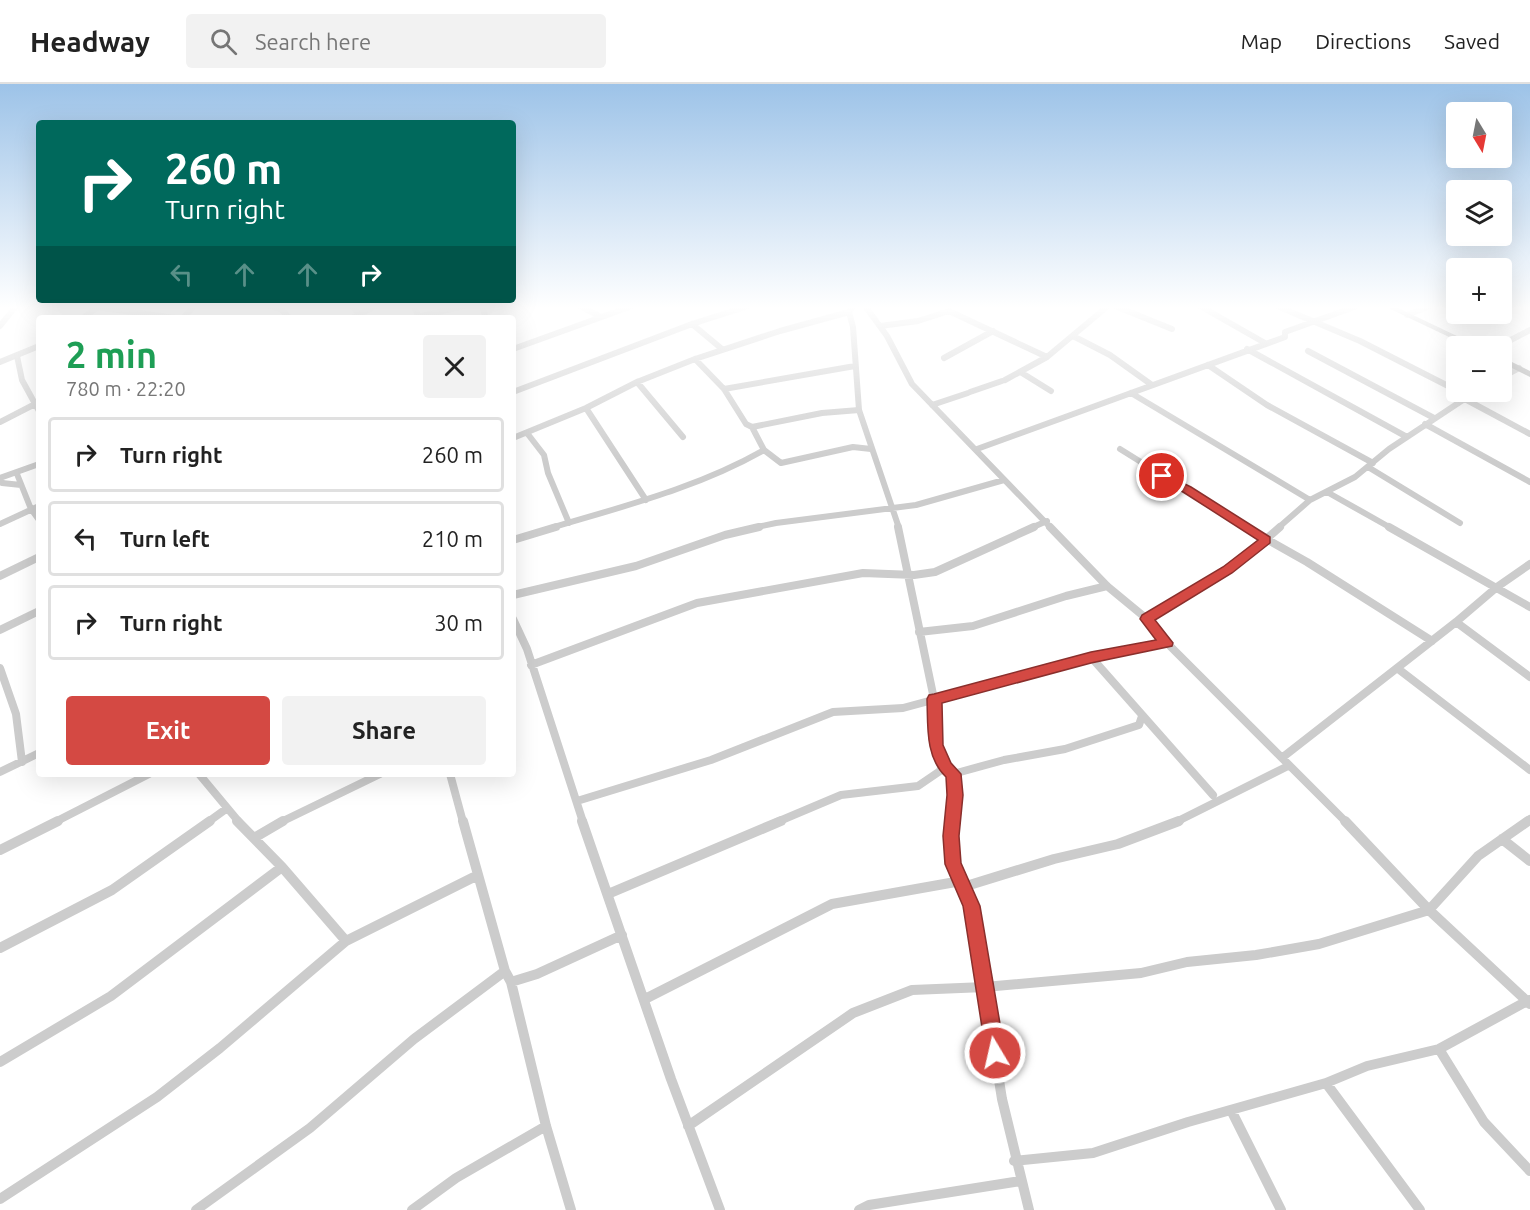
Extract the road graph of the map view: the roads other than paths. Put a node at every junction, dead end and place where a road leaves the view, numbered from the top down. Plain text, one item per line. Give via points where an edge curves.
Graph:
1 (18, 359) edge
2 (601, 359) edge
3 (695, 359) joint
4 (855, 359) edge
5 (898, 359) edge
6 (1045, 359) edge
7 (1115, 359) edge
8 (1224, 359) edge
9 (1264, 359) edge
10 (1322, 359) edge
11 (1393, 359) edge
12 (1208, 365) junction
13 (1512, 365) edge
14 (855, 366) junction
15 (1519, 368) junction
16 (1512, 372) edge
17 (1022, 373) junction
18 (1530, 374) edge
19 (637, 382) junction
20 (1152, 385) junction
21 (1446, 386) edge
22 (724, 389) junction
23 (516, 391) edge
24 (1051, 391) dead end
25 (1131, 393) junction
26 (36, 401) edge
27 (1452, 402) edge
28 (1475, 402) edge
29 (36, 404) edge
30 (932, 405) junction
31 (586, 408) junction
32 (859, 410) junction
33 (1434, 418) junction
34 (0, 422) edge
35 (1425, 424) junction
36 (752, 427) junction
37 (527, 433) junction
38 (1530, 434) edge
39 (683, 436) dead end
40 (516, 437) edge
41 (1407, 437) junction
42 (871, 449) junction
43 (977, 449) junction
44 (1120, 449) dead end
45 (764, 450) junction
46 (36, 465) edge
47 (1370, 465) junction
48 (16, 474) junction
49 (0, 478) edge
50 (1004, 480) junction
51 (1530, 483) edge
52 (21, 485) junction
53 (1327, 492) junction
54 (646, 500) junction
55 (1310, 500) junction
56 (36, 507) edge
57 (31, 509) junction
58 (893, 509) junction
59 (36, 516) edge
60 (1047, 521) junction
61 (569, 523) junction
62 (1460, 523) dead end
63 (0, 524) edge
64 (516, 539) edge
65 (1266, 540) junction
66 (36, 558) edge
67 (1530, 564) edge
68 (908, 574) junction
69 (0, 576) edge
70 (1107, 586) junction
71 (1497, 587) junction
72 (516, 594) edge
73 (1530, 607) edge
74 (36, 612) edge
75 (1147, 619) junction
76 (1456, 622) junction
77 (516, 625) edge
78 (0, 630) edge
79 (919, 632) junction
80 (1432, 641) junction
81 (1167, 643) junction
82 (1091, 657) junction
83 (531, 665) junction
84 (0, 668) edge
85 (1397, 668) junction
86 (1530, 677) edge
87 (934, 699) junction
88 (1142, 716) junction
89 (36, 755) edge
90 (1283, 757) junction
91 (22, 762) junction
92 (1288, 766) junction
93 (946, 767) junction
94 (1530, 770) edge
95 (0, 772) edge
96 (953, 774) junction
97 (143, 777) edge
98 (202, 777) edge
99 (374, 777) edge
100 (451, 777) edge
101 (1213, 795) dead end
102 (577, 801) junction
103 (226, 809) junction
104 (1530, 819) edge
105 (254, 838) junction
106 (1502, 839) junction
107 (0, 850) edge
108 (1530, 861) edge
109 (282, 867) junction
110 (478, 875) junction
111 (962, 884) junction
112 (608, 894) junction
113 (1429, 910) junction
114 (622, 935) junction
115 (346, 941) junction
116 (0, 948) edge
117 (505, 971) junction
118 (511, 982) junction
119 (985, 987) junction
120 (645, 999) junction
121 (1529, 1002) edge
122 (1439, 1049) junction
123 (0, 1062) edge
124 (1326, 1083) junction
125 (1231, 1110) junction
126 (546, 1126) junction
127 (688, 1126) junction
128 (1014, 1161) junction
129 (1530, 1171) edge
130 (1020, 1181) junction
131 (0, 1199) edge
132 (196, 1210) edge
133 (412, 1210) edge
134 (571, 1210) edge
135 (720, 1210) edge
136 (859, 1210) edge
137 (1029, 1210) edge
138 (1281, 1210) edge
139 (1420, 1210) edge

1 - 26 street via 22,380
2 - 23 street
3 - 19 street
3 - 22 street
4 - 14 street
5 - 30 street via 912,384
6 - 17 street
7 - 20 street
8 - 12 street
9 - 41 street
10 - 33 street
11 - 21 street
12 - 20 street
12 - 47 street via 1267,405
13 - 15 main road
14 - 22 street
14 - 32 street
15 - 16 street
15 - 18 main road
17 - 24 street
17 - 30 street
19 - 31 street
19 - 39 street
20 - 25 street
22 - 36 street via 746,424
25 - 43 street
25 - 55 street
27 - 33 street
28 - 38 street
29 - 34 street
30 - 43 street
31 - 37 street
31 - 54 street
32 - 36 street
32 - 42 street
33 - 35 street
35 - 41 street
35 - 51 street
36 - 45 street
37 - 40 street
37 - 61 street via 544,455
41 - 47 street
42 - 45 street via 853,447 781,463
42 - 58 street
43 - 50 street
44 - 65 street
45 - 54 street via 734,467
46 - 48 street
47 - 53 street
47 - 62 street
48 - 49 street
48 - 52 street
49 - 52 street via 2,483
50 - 58 street
50 - 60 street
52 - 57 street
53 - 55 street
53 - 71 street
54 - 61 street
55 - 65 street
56 - 57 street
57 - 59 street
57 - 63 street
58 - 68 street
58 - 72 street via 776,523 725,535 636,566
60 - 68 street via 935,572
60 - 70 street
61 - 64 street
65 - 75 street via 1227,570
65 - 80 street
66 - 69 street
67 - 71 street
68 - 79 street
68 - 83 street via 833,577 698,603
70 - 75 street
70 - 79 street via 973,626
71 - 73 street
71 - 76 street
74 - 78 street
75 - 81 street
76 - 80 street
76 - 86 street
77 - 83 street
79 - 87 street
80 - 85 street
81 - 82 street
81 - 90 street
82 - 87 street
82 - 88 street
83 - 102 street
84 - 91 street via 15,701
85 - 90 street
85 - 94 street
87 - 93 street via 936,745
87 - 102 street via 903,708 833,712 711,760
88 - 96 street via 1139,725 1065,749
88 - 101 street
89 - 91 street
90 - 92 street
91 - 95 street
92 - 111 street via 1176,822 1128,840
92 - 113 street
93 - 96 street
93 - 112 street via 942,765 940,771 918,786 841,795
96 - 111 street via 953,864
97 - 107 street
98 - 103 street
99 - 105 street via 294,814
100 - 110 street
102 - 112 street
103 - 105 street
103 - 116 street via 112,890
104 - 106 street
105 - 109 street
106 - 108 street
106 - 113 street via 1478,856
109 - 115 street
109 - 123 street via 111,996
110 - 115 street
110 - 117 street
111 - 119 street via 972,906
111 - 120 street via 832,904
112 - 114 street
113 - 119 street via 1319,944 1256,955 1187,962 1141,973
113 - 121 street
114 - 118 street
114 - 120 street
115 - 131 street via 157,1097
117 - 118 street
117 - 132 street via 414,1040 310,1128
118 - 126 street
119 - 127 street via 912,990 879,1000 853,1013
119 - 128 street
120 - 127 street
121 - 122 street
122 - 124 street via 1367,1066
122 - 129 street via 1484,1122
124 - 125 street
124 - 139 street
125 - 128 street via 1093,1153
125 - 138 street
126 - 133 street via 456,1178
126 - 134 street
127 - 135 street
128 - 130 street
130 - 136 street via 869,1205
130 - 137 street

